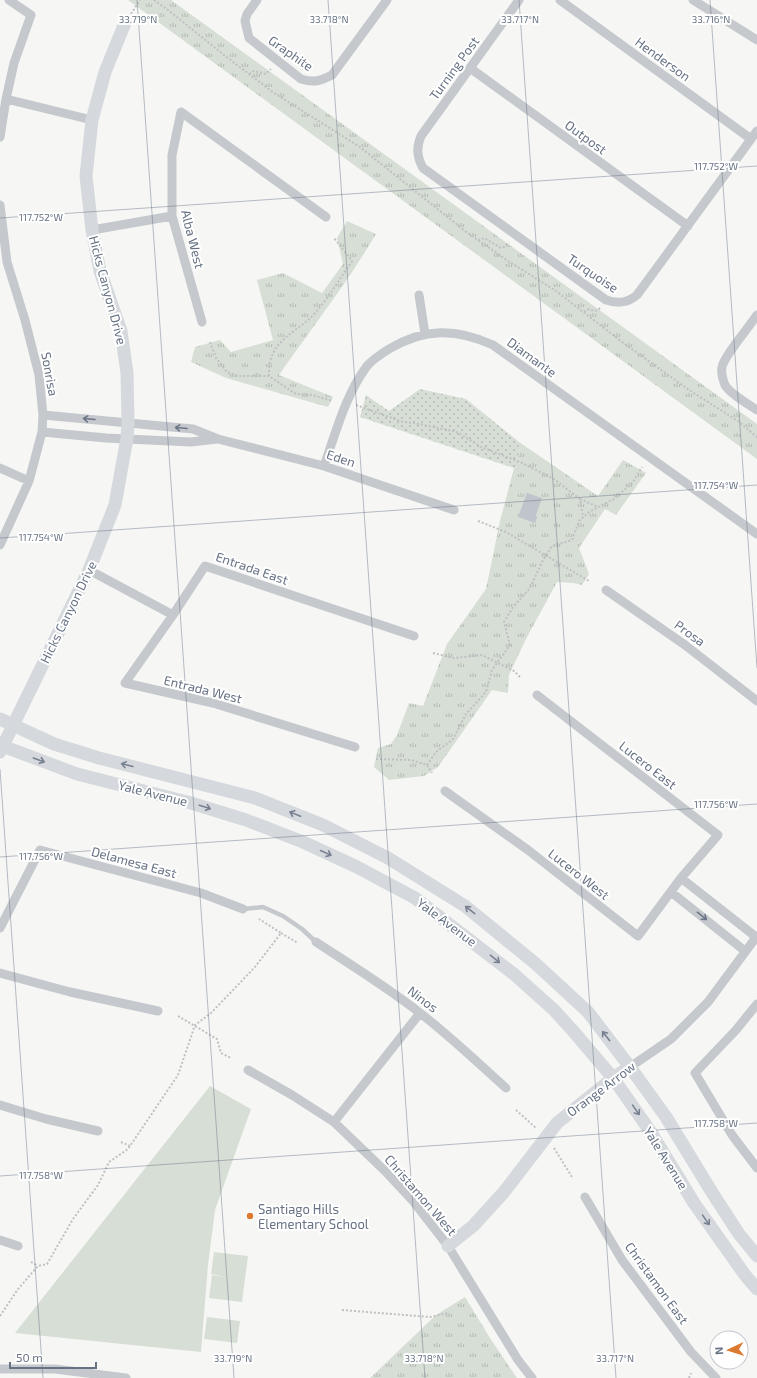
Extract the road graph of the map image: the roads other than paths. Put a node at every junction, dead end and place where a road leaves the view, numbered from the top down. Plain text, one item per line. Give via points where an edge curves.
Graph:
1 (9, 0) edge
2 (257, 0) edge
3 (387, 0) edge
4 (519, 0) edge
5 (560, 0) edge
6 (693, 0) edge
7 (125, 23) dead end
8 (757, 40) edge
9 (470, 68) junction
10 (6, 99) junction
11 (92, 120) junction
12 (757, 131) edge
13 (0, 137) edge
14 (751, 139) junction
15 (417, 153) joint
16 (0, 205) edge
17 (172, 216) junction
18 (326, 217) dead end
19 (688, 226) junction
20 (92, 230) junction
21 (3, 262) edge
22 (419, 295) dead end
23 (757, 315) edge
24 (202, 322) dead end
25 (425, 334) junction
26 (757, 410) edge
27 (43, 415) junction
28 (128, 423) junction
29 (42, 432) junction
30 (127, 438) junction
31 (218, 439) junction
32 (324, 466) junction
33 (0, 468) edge
34 (29, 481) junction
35 (454, 510) dead end
36 (757, 534) edge
37 (0, 545) edge
38 (89, 570) junction
39 (606, 590) dead end
40 (173, 614) junction
41 (414, 636) dead end
42 (537, 695) dead end
43 (757, 701) edge
44 (0, 719) edge
45 (12, 726) junction
46 (356, 747) dead end
47 (1, 748) edge
48 (445, 791) dead end
49 (681, 878) junction
50 (671, 892) junction
51 (243, 909) joint
52 (3, 912) edge
53 (0, 926) edge
54 (757, 936) edge
55 (316, 942) joint
56 (746, 951) junction
57 (0, 972) edge
58 (757, 1004) edge
59 (158, 1011) dead end
60 (420, 1013) junction
61 (630, 1067) junction
62 (248, 1070) dead end
63 (613, 1078) junction
64 (506, 1088) dead end
65 (0, 1105) edge
66 (334, 1122) junction
67 (98, 1131) dead end
68 (757, 1168) edge
69 (585, 1197) dead end
70 (0, 1240) edge
71 (18, 1246) dead end
72 (448, 1246) junction
73 (757, 1256) edge
74 (757, 1290) edge
75 (0, 1369) edge
76 (126, 1378) edge
77 (532, 1378) edge
78 (716, 1378) edge

1 - 10 street via 31,15 14,63
2 - 3 street, Graphite via 245,21 249,38 301,79 310,82 332,75
4 - 9 street, Turning Post
5 - 14 street, Henderson
6 - 8 street
7 - 11 main road, Hicks Canyon Drive via 105,72
9 - 15 street, Turning Post via 421,136 417,144
9 - 19 street, Outpost
10 - 11 street
10 - 13 street
11 - 20 main road, Hicks Canyon Drive via 86,176
12 - 14 street, Turquoise
14 - 19 street, Turquoise
15 - 19 street, Turquoise via 423,168 606,300 614,303 631,300 638,295
16 - 21 street, Sonrisa
17 - 18 street, Alba West via 172,155 181,112
17 - 20 street
17 - 24 street, Alba West
20 - 28 main road, Hicks Canyon Drive via 100,272 121,332 127,373
21 - 27 street, Sonrisa via 25,320 40,375
22 - 25 street
23 - 26 street via 722,366 725,386
25 - 32 street, Diamante via 406,339 380,354 368,365 347,400
25 - 36 street, Diamante via 462,334 493,345
28 -> 27 street, Eden
27 - 29 street, Sonrisa
28 - 30 main road, Hicks Canyon Drive
31 -> 28 street, Eden via 193,429
29 - 30 street, Eden
29 - 34 street, Sonrisa
30 - 31 street, Eden via 191,442
30 - 38 main road, Hicks Canyon Drive via 115,505
31 - 32 street, Eden
32 - 35 street, Eden
33 - 34 street
34 - 37 street, Sonrisa
38 - 40 street
38 - 45 main road, Hicks Canyon Drive
39 - 43 street, Prosa via 685,645
40 - 41 street, Entrada East via 205,566
40 - 46 street, Entrada West via 125,683 213,703
42 - 49 street, Lucero East via 718,836
44 - 45 main road, Yale Avenue
45 - 47 main road, Hicks Canyon Drive
61 -> 45 main road, Yale Avenue via 588,1012 536,964 465,906 388,858 323,825 255,798 99,758 54,744
47 -> 63 main road, Yale Avenue via 77,774 246,820 303,842 415,898 515,975 554,1010
48 - 50 street, Lucero West via 528,850 638,936
49 - 50 street, Lucero West
49 - 54 street
50 -> 56 street
51 - 52 street, Delamesa East via 201,894 40,850
51 - 55 lane via 263,907 283,916
52 - 53 street
54 - 56 street, Orange Arrow
55 - 60 street, Ninos via 374,979
56 - 61 street, Orange Arrow via 708,1002 671,1039
57 - 59 street via 70,992
58 - 68 street via 695,1074 732,1135
60 - 64 street, Ninos
60 - 66 street
61 - 63 main road, Orange Arrow
61 - 73 main road, Yale Avenue via 666,1117 739,1234
62 - 66 street, Christamon West
63 - 72 main road, Orange Arrow via 557,1123 504,1192 473,1226
63 -> 74 main road, Yale Avenue via 694,1202
65 - 67 street
66 - 72 street, Christamon West via 385,1170
69 - 78 street, Christamon East via 622,1260 691,1352
70 - 71 street
72 - 77 street, Christamon West via 518,1360
75 - 76 street via 55,1369

